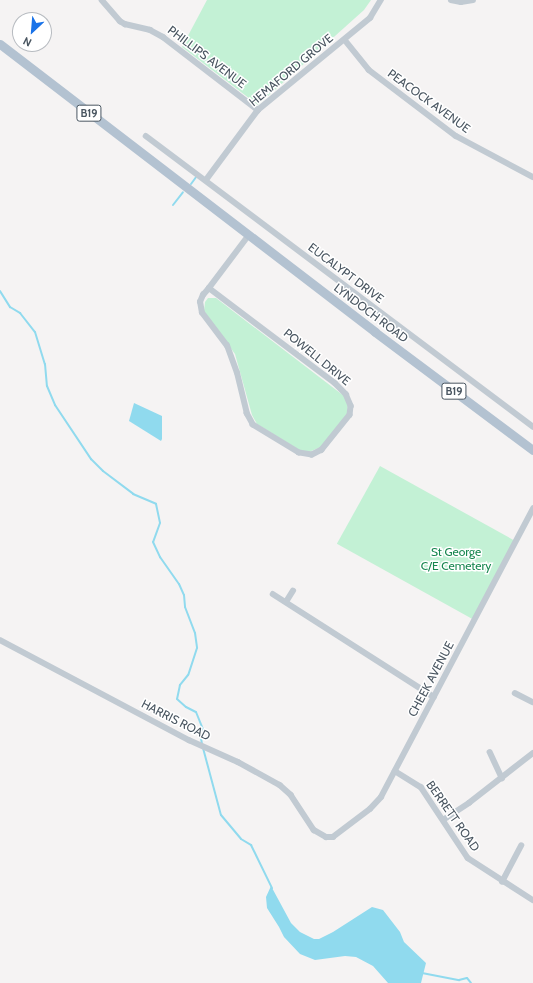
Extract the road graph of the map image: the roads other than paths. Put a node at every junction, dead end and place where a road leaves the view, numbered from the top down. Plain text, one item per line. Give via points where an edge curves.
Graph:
1 (102, 0) edge
2 (381, 0) edge
3 (451, 0) edge
4 (473, 0) edge
5 (345, 40) junction
6 (0, 44) edge
7 (258, 110) junction
8 (146, 136) dead end
9 (533, 177) edge
10 (206, 180) junction
11 (249, 235) junction
12 (209, 288) junction
13 (533, 427) edge
14 (533, 450) edge
15 (533, 509) edge
16 (293, 591) dead end
17 (273, 594) dead end
18 (286, 602) junction
19 (0, 640) edge
20 (515, 693) dead end
21 (434, 697) junction
22 (533, 702) edge
23 (490, 752) dead end
24 (533, 753) edge
25 (395, 771) junction
26 (502, 778) junction
27 (443, 820) junction
28 (326, 837) joint
29 (521, 846) dead end
30 (502, 882) junction
31 (533, 900) edge

1 - 7 street, PHILLIPS AVENUE via 125,24 150,30 163,37
2 - 5 street, HEMAFORD GROVE via 370,18
3 - 4 street
5 - 7 street, HEMAFORD GROVE
5 - 9 street, PEACOCK AVENUE via 369,70 456,136
6 - 11 main road, LYNDOCH ROAD / B19
7 - 10 street, HEMAFORD GROVE
8 - 10 street, EUCALYPT DRIVE
10 - 13 street, EUCALYPT DRIVE
11 - 12 street, POWELL DRIVE
11 - 14 main road, LYNDOCH ROAD / B19
12 - 12 street, POWELL DRIVE via 203,295 200,308 227,346 237,372 247,414 253,425 299,453 312,455 322,450 350,415 351,406 346,394
15 - 21 street, CHEEK AVENUE
16 - 18 street
17 - 18 street
18 - 21 street
19 - 28 street, HARRIS ROAD via 280,785 292,794 314,830
20 - 22 street
21 - 25 street, CHEEK AVENUE
23 - 26 street
24 - 26 street
25 - 27 street, BERRETT ROAD via 421,787
25 - 28 street, CHEEK AVENUE via 381,797 370,809 333,837
26 - 27 street
27 - 30 street, BERRETT ROAD via 468,858
29 - 30 street
30 - 31 street, BERRETT ROAD

